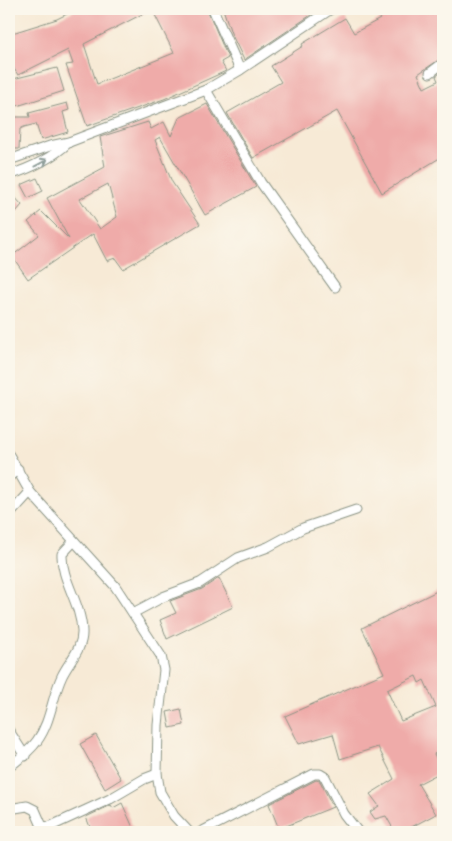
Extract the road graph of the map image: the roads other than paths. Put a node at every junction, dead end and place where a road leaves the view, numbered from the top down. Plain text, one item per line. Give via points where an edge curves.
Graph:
1 (213, 9) edge
2 (331, 9) edge
3 (443, 63) edge
4 (240, 70) junction
5 (430, 72) dead end
6 (206, 90) junction
7 (69, 142) junction
8 (9, 160) edge
9 (9, 175) edge
10 (336, 287) dead end
11 (9, 455) edge
12 (18, 469) junction
13 (9, 477) edge
14 (30, 492) junction
15 (356, 510) dead end
16 (9, 515) edge
17 (74, 541) junction
18 (133, 613) junction
19 (9, 731) edge
20 (25, 756) junction
21 (9, 767) edge
22 (157, 774) junction
23 (9, 809) edge
24 (189, 832) edge
25 (201, 832) edge
26 (358, 832) edge

1 - 4 street
2 - 4 street
3 - 5 street
4 - 6 street
6 - 7 street
6 - 10 street via 261,183
7 - 8 street
9 -> 7 street via 53,157
11 - 12 street
12 - 13 street
12 - 14 street
14 - 16 street
14 - 17 street
15 - 18 street via 303,528 268,547 238,558 200,583
17 - 18 street via 115,586
17 - 20 street via 62,554 62,566 80,617 79,650 61,677 52,709 38,740
18 - 22 street via 161,656 164,670
19 - 20 street
20 - 21 street
22 - 23 street via 110,800 49,827 42,826 35,810 27,806
22 - 24 street via 160,792 174,816
25 - 26 street via 314,774 325,777 344,814

